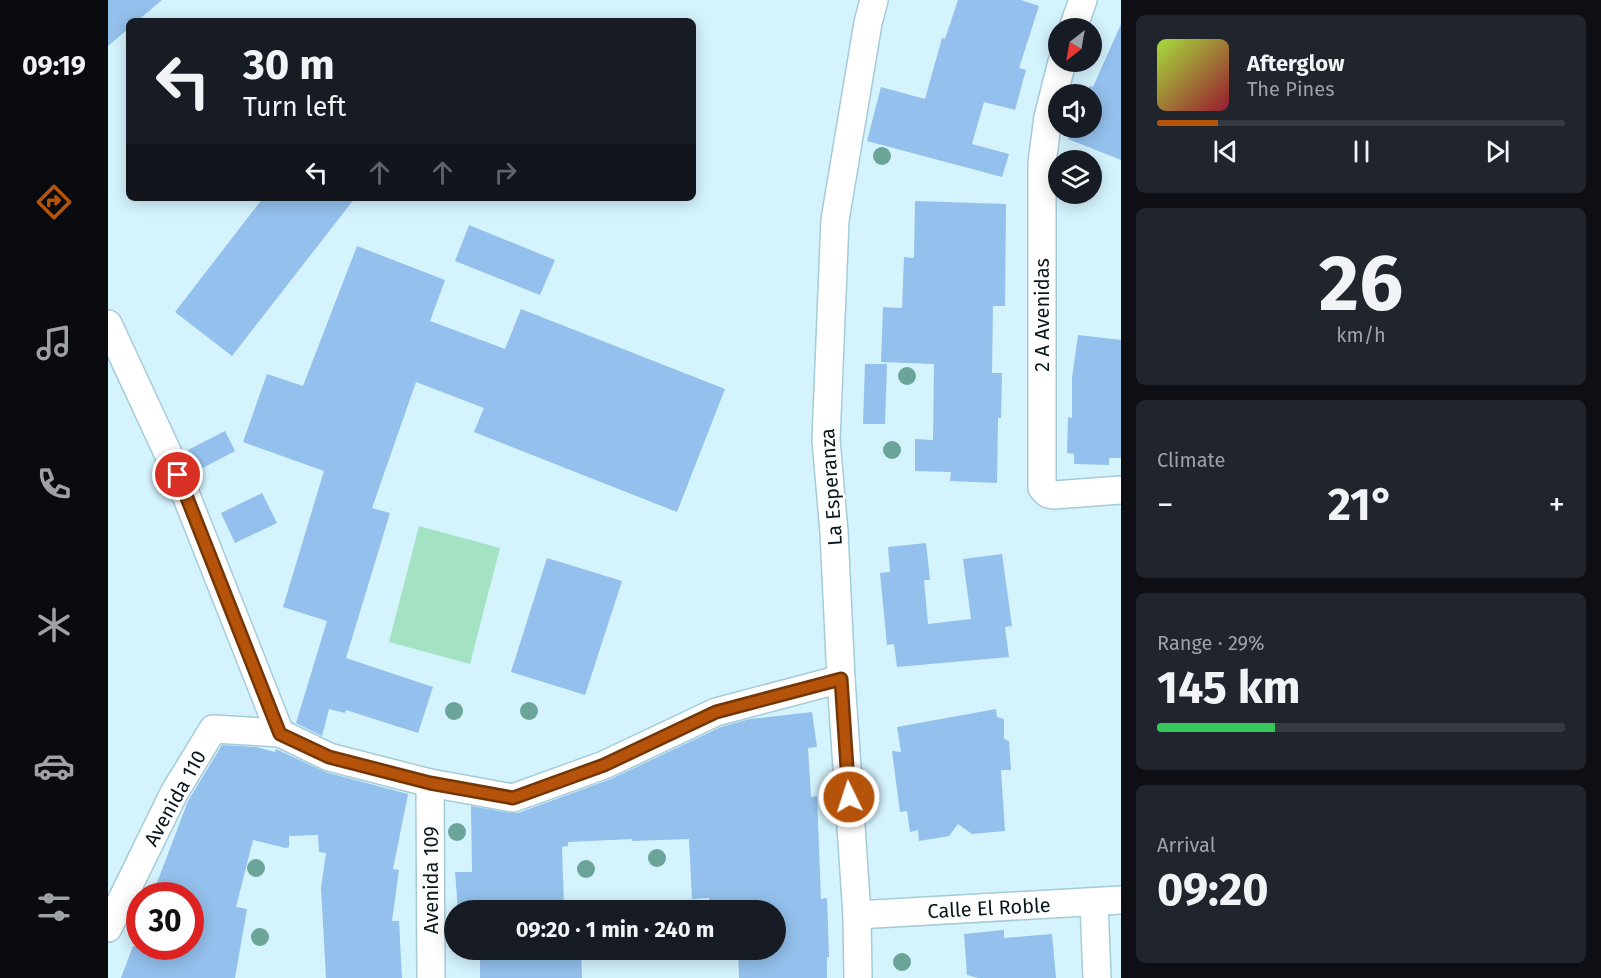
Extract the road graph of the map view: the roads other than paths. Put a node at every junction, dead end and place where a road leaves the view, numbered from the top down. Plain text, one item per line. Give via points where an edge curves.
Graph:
1 (874, 0) edge
2 (1083, 0) edge
3 (1077, 18) edge
4 (1059, 72) edge
5 (108, 324) edge
6 (1121, 490) edge
7 (841, 679) junction
8 (280, 734) junction
9 (430, 783) junction
10 (1121, 900) edge
11 (1094, 903) junction
12 (857, 915) junction
13 (108, 927) edge
14 (431, 978) edge
15 (858, 978) edge
16 (1097, 978) edge

1 - 7 street, La Esperanza via 835,220 826,441
2 - 3 street
4 - 6 street, 2 A Avenidas via 1042,163 1042,488 1054,495
5 - 8 street via 178,475
7 - 9 street via 716,712 604,765 513,798
7 - 12 street, La Esperanza
8 - 9 street via 329,757
8 - 13 street, Avenida 110 via 213,729 174,793
9 - 14 street, Avenida 109
10 - 11 street, Calle El Roble
11 - 12 street, Calle El Roble
11 - 16 street
12 - 15 street, La Esperanza

